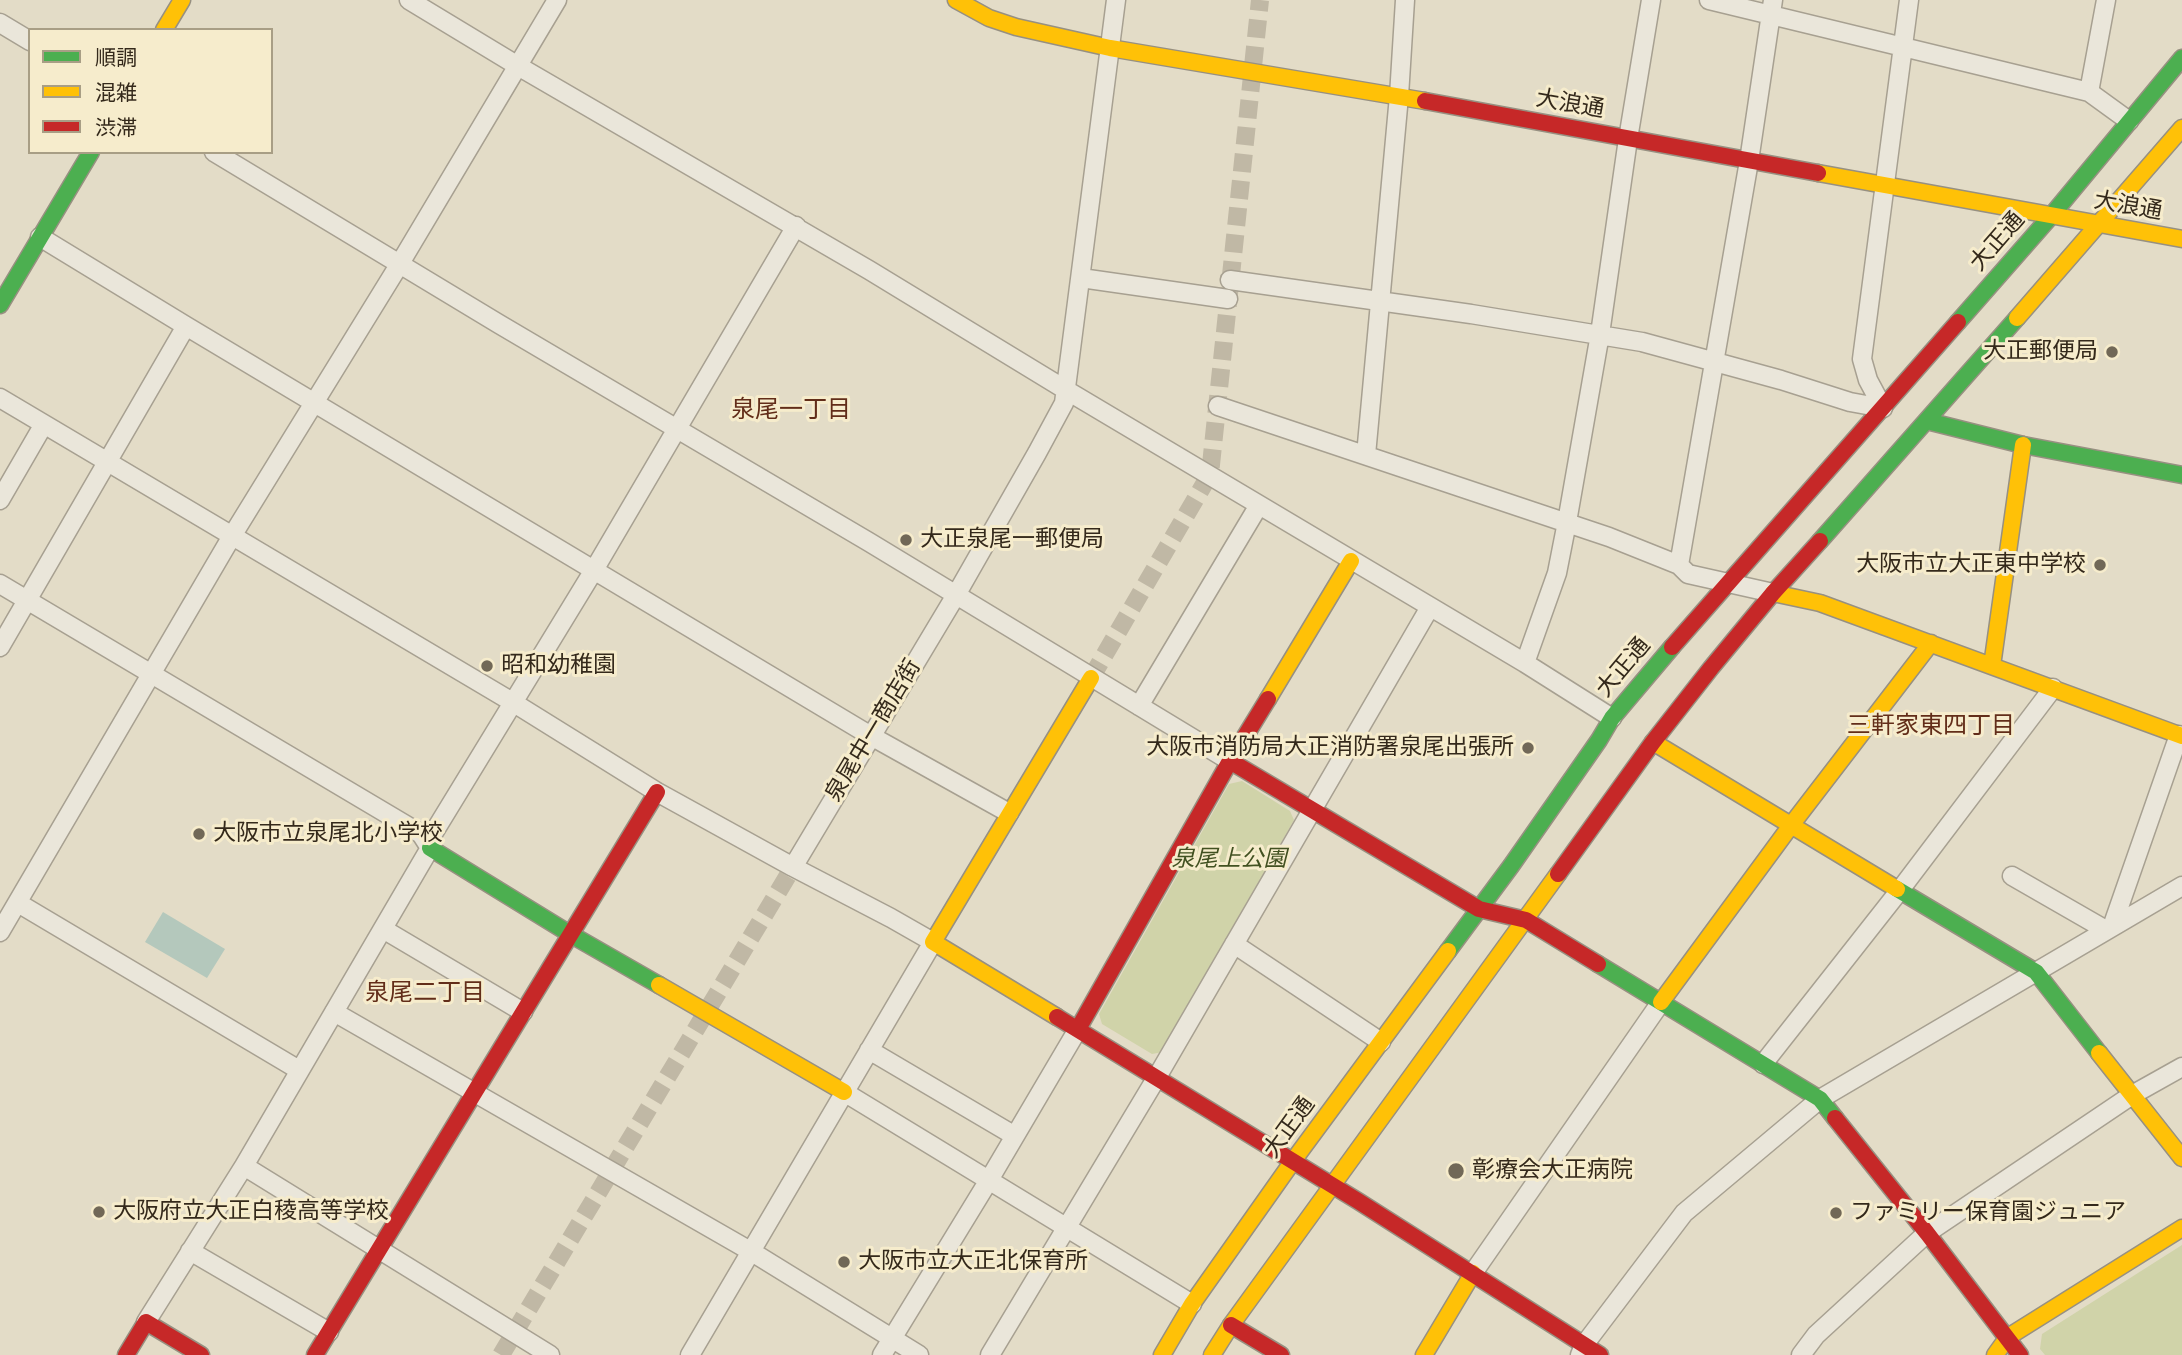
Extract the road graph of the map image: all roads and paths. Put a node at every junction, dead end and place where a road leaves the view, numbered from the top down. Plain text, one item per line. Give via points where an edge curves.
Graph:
1 (182, 0) edge
2 (409, 0) edge
3 (557, 0) edge
4 (956, 0) edge
5 (1116, 0) edge
6 (1405, 0) edge
7 (1651, 0) edge
8 (1709, 0) edge
9 (1909, 0) edge
10 (2106, 0) edge
11 (1772, 7) edge
12 (0, 23) edge
13 (165, 28) edge
14 (28, 40) edge
15 (1903, 46) junction
16 (1110, 48) junction
17 (2182, 58) edge
18 (518, 66) junction
19 (2089, 92) junction
20 (1399, 96) junction
21 (2129, 121) junction
22 (2182, 128) edge
23 (1628, 139) junction
24 (90, 154) edge
25 (217, 154) edge
26 (1749, 161) junction
27 (1885, 186) junction
28 (2051, 216) junction
29 (2096, 225) junction
30 (796, 226) junction
31 (40, 237) junction
32 (2182, 239) edge
33 (400, 265) junction
34 (1081, 278) junction
35 (1380, 302) junction
36 (0, 305) edge
37 (186, 326) junction
38 (1600, 334) junction
39 (1715, 362) junction
40 (1066, 390) junction
41 (0, 398) edge
42 (314, 401) junction
43 (1217, 406) dead end
44 (1883, 408) junction
45 (1927, 421) junction
46 (44, 425) junction
47 (677, 429) junction
48 (2023, 445) junction
49 (1366, 455) junction
50 (108, 462) junction
51 (2182, 475) edge
52 (0, 500) edge
53 (1259, 505) junction
54 (1567, 522) junction
55 (232, 536) junction
56 (1351, 561) junction
57 (1679, 565) junction
58 (594, 570) junction
59 (1728, 583) junction
60 (0, 584) edge
61 (1773, 593) junction
62 (956, 595) junction
63 (28, 601) junction
64 (1430, 607) junction
65 (1931, 643) junction
66 (0, 647) edge
67 (1525, 663) junction
68 (1992, 666) junction
69 (153, 673) junction
70 (1091, 677) junction
71 (2053, 688) junction
72 (514, 703) junction
73 (1139, 706) junction
74 (1612, 718) junction
75 (2180, 735) edge
76 (871, 736) junction
77 (1653, 742) junction
78 (1230, 761) junction
79 (657, 792) junction
80 (1313, 811) junction
81 (1009, 813) junction
82 (1792, 824) junction
83 (429, 849) junction
84 (793, 867) junction
85 (2012, 876) dead end
86 (2182, 886) edge
87 (1900, 890) junction
88 (18, 903) junction
89 (1479, 909) junction
90 (1526, 920) junction
91 (2109, 928) junction
92 (383, 929) junction
93 (0, 932) edge
94 (570, 934) junction
95 (933, 942) junction
96 (1234, 944) junction
97 (2036, 972) junction
98 (1661, 1002) junction
99 (334, 1012) junction
100 (523, 1012) junction
101 (1078, 1029) junction
102 (1381, 1042) junction
103 (869, 1050) junction
104 (1763, 1064) junction
105 (2182, 1067) edge
106 (299, 1070) junction
107 (1157, 1077) junction
108 (844, 1092) junction
109 (475, 1093) junction
110 (2132, 1095) junction
111 (1820, 1099) junction
112 (1015, 1136) junction
113 (2182, 1158) edge
114 (1293, 1161) junction
115 (244, 1166) junction
116 (989, 1180) junction
117 (1333, 1186) junction
118 (1068, 1227) junction
119 (2182, 1228) edge
120 (1927, 1233) junction
121 (380, 1250) junction
122 (190, 1251) junction
123 (752, 1252) junction
124 (1473, 1273) junction
125 (1192, 1304) junction
126 (146, 1322) junction
127 (1231, 1325) junction
128 (329, 1332) junction
129 (892, 1338) junction
130 (2008, 1338) junction
131 (1582, 1350) edge
132 (126, 1355) edge
133 (201, 1355) edge
134 (315, 1355) edge
135 (550, 1355) edge
136 (690, 1355) edge
137 (882, 1355) edge
138 (919, 1355) edge
139 (990, 1355) edge
140 (1162, 1355) edge
141 (1212, 1355) edge
142 (1281, 1355) edge
143 (1424, 1355) edge
144 (1600, 1355) edge
145 (1801, 1355) edge
146 (1995, 1355) edge
147 (2020, 1355) edge

1 - 13 street
2 - 18 street
3 - 18 street
4 - 16 street, 大浪通 via 1016,27
5 - 16 street, 泉尾中一商店街
6 - 20 street
7 - 23 street
8 - 11 street
9 - 15 street
10 - 19 street
11 - 15 street
11 - 26 street
12 - 14 street
15 - 19 street
15 - 27 street
16 - 20 street, 大浪通
16 - 34 street, 泉尾中一商店街
17 - 21 street, 大正通
18 - 30 street
18 - 33 street
19 - 21 street
20 - 23 street, 大浪通
20 - 35 street
21 - 28 street, 大正通
22 - 29 street
23 - 26 street, 大浪通
23 - 38 street
24 - 31 street
25 - 33 street
26 - 27 street, 大浪通
26 - 39 street
27 - 28 street, 大浪通
27 - 44 street via 1862,359
28 - 29 street, 大浪通
28 - 44 street, 大正通
29 - 32 street, 大浪通
29 - 45 street
30 - 40 street
30 - 47 street
31 - 36 street
31 - 37 street
33 - 42 street
33 - 47 street
34 - 35 street
34 - 40 street, 泉尾中一商店街
35 - 38 street
35 - 49 street
37 - 42 street
37 - 50 street
38 - 39 street
38 - 54 street
39 - 44 street
39 - 57 street
40 - 53 street
40 - 62 street, 泉尾中一商店街 via 1064,403
41 - 46 street
42 - 55 street
42 - 58 street
43 - 49 street
44 - 59 street, 大正通
45 - 48 street
45 - 61 street
46 - 50 street
46 - 52 street
47 - 58 street
47 - 62 street
48 - 51 street
48 - 68 street
49 - 54 street
50 - 55 street
50 - 63 street
53 - 56 street
53 - 73 street
54 - 57 street
54 - 67 street via 1557,573
55 - 69 street
55 - 72 street
56 - 64 street
56 - 78 street
57 - 59 street via 1688,574
58 - 72 street
58 - 76 street
59 - 61 street
59 - 74 street, 大正通
60 - 63 street
61 - 65 street via 1820,603
61 - 77 street
62 - 70 street
62 - 76 street, 泉尾中一商店街
63 - 66 street
63 - 69 street
64 - 67 street
64 - 80 street
65 - 68 street
65 - 82 street
67 - 74 street
68 - 71 street
69 - 83 street via 421,834
69 - 88 street
70 - 73 street
70 - 81 street
71 - 75 street
71 - 87 street
72 - 79 street
72 - 83 street via 431,837
73 - 78 street
74 - 89 street, 大正通
75 - 91 street
76 - 81 street
76 - 84 street, 泉尾中一商店街
77 - 82 street
77 - 90 street
78 - 80 street
78 - 101 street
79 - 84 street
79 - 94 street
80 - 89 street
80 - 96 street
81 - 95 street
82 - 87 street
82 - 98 street
83 - 92 street
83 - 94 street
84 - 95 street
85 - 91 street
86 - 91 street
87 - 97 street
87 - 104 street
88 - 93 street
88 - 106 street
89 - 90 street
89 - 102 street, 大正通
90 - 98 street
90 - 117 street
91 - 97 street
92 - 99 street
92 - 100 street
94 - 100 street
94 - 108 street
95 - 101 street
95 - 103 street
96 - 102 street
96 - 107 street
97 - 110 street
97 - 111 street
98 - 104 street
98 - 124 street
99 - 106 street
99 - 109 street
100 - 109 street
101 - 107 street
101 - 112 street
102 - 114 street, 大正通
103 - 108 street
103 - 112 street
104 - 111 street
105 - 110 street
106 - 115 street
107 - 114 street
107 - 118 street
108 - 116 street
108 - 123 street
109 - 121 street
109 - 123 street
110 - 113 street
110 - 120 street
111 - 120 street
111 - 131 street via 1684,1213
112 - 116 street
114 - 117 street
114 - 125 street, 大正通
115 - 121 street
115 - 122 street
116 - 118 street
116 - 129 street
117 - 124 street
117 - 127 street
118 - 125 street
118 - 139 street
119 - 130 street
120 - 130 street
120 - 145 street via 1816,1335
121 - 128 street
121 - 135 street
122 - 126 street
122 - 128 street
123 - 129 street
123 - 136 street
124 - 131 street
124 - 143 street
125 - 140 street, 大正通
126 - 132 street
126 - 133 street
127 - 141 street
127 - 142 street
128 - 134 street
129 - 137 street
129 - 138 street
130 - 146 street
130 - 147 street
131 - 144 street

